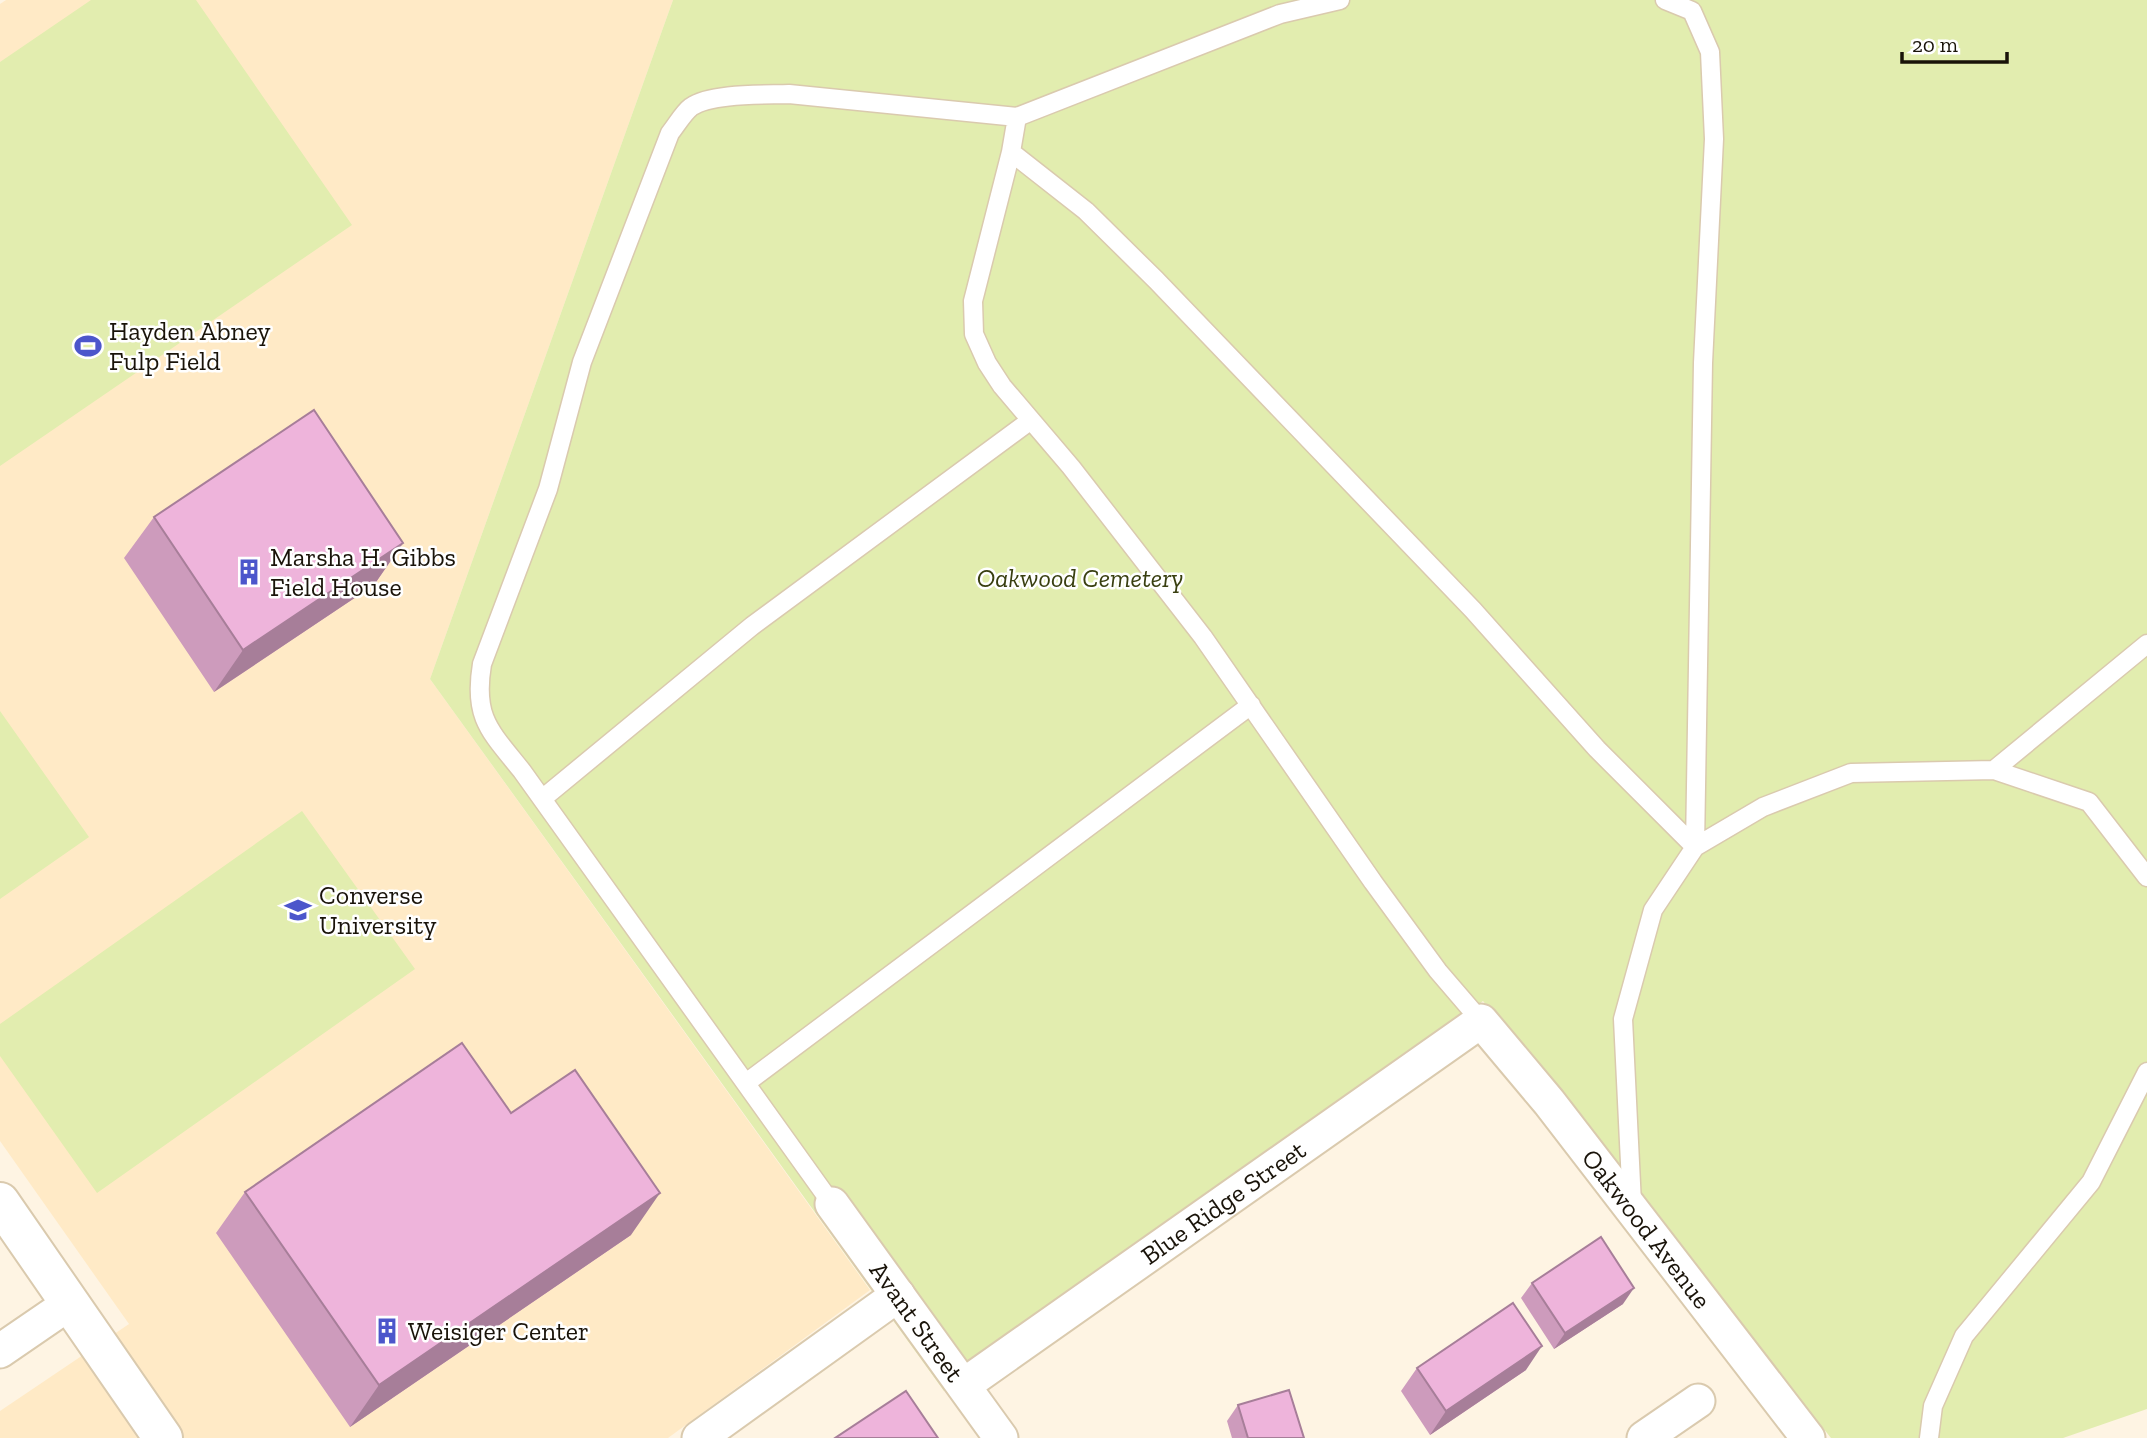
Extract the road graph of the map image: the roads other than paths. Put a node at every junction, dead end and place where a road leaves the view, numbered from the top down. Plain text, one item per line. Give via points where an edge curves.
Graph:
1 (1340, 0) edge
2 (1665, 0) edge
3 (1017, 117) junction
4 (1011, 152) junction
5 (1031, 420) junction
6 (2147, 644) edge
7 (1251, 705) junction
8 (1994, 770) junction
9 (542, 799) junction
10 (1695, 847) junction
11 (2147, 877) edge
12 (1481, 1021) junction
13 (2147, 1072) edge
14 (746, 1083) junction
15 (0, 1202) edge
16 (832, 1204) joint
17 (1632, 1211) junction
18 (898, 1295) junction
19 (70, 1303) junction
20 (0, 1351) edge
21 (964, 1385) junction
22 (1698, 1401) dead end
23 (163, 1438) edge
24 (699, 1438) edge
25 (1001, 1438) edge
26 (1644, 1438) edge
27 (1808, 1438) edge
28 (1928, 1438) edge

1 - 3 lane via 1280,14
2 - 10 lane via 1692,10 1710,52 1714,139 1703,363
3 - 4 lane
3 - 9 lane via 789,94 753,95 710,99 690,108 670,134 582,362 548,489 482,664 478,686 489,730
4 - 5 lane via 973,301 974,334 987,363
4 - 10 lane via 1086,211 1156,280 1473,610 1597,749
5 - 7 lane via 1203,637
5 - 9 lane via 751,626
6 - 8 lane
7 - 12 lane via 1373,882
7 - 14 lane
8 - 10 lane via 1851,774 1762,807
8 - 11 lane via 2089,802
9 - 14 lane
10 - 17 lane via 1653,910 1623,1019
12 - 17 street, Oakwood Avenue
12 - 21 street, Blue Ridge Street
13 - 28 lane via 2091,1182 1964,1336 1934,1406
14 - 16 lane
15 - 19 street
16 - 18 street, Avant Street
17 - 27 street, Oakwood Avenue
18 - 21 street, Avant Street
18 - 24 street
19 - 20 street
19 - 23 street
21 - 25 street, Avant Street
22 - 26 street

